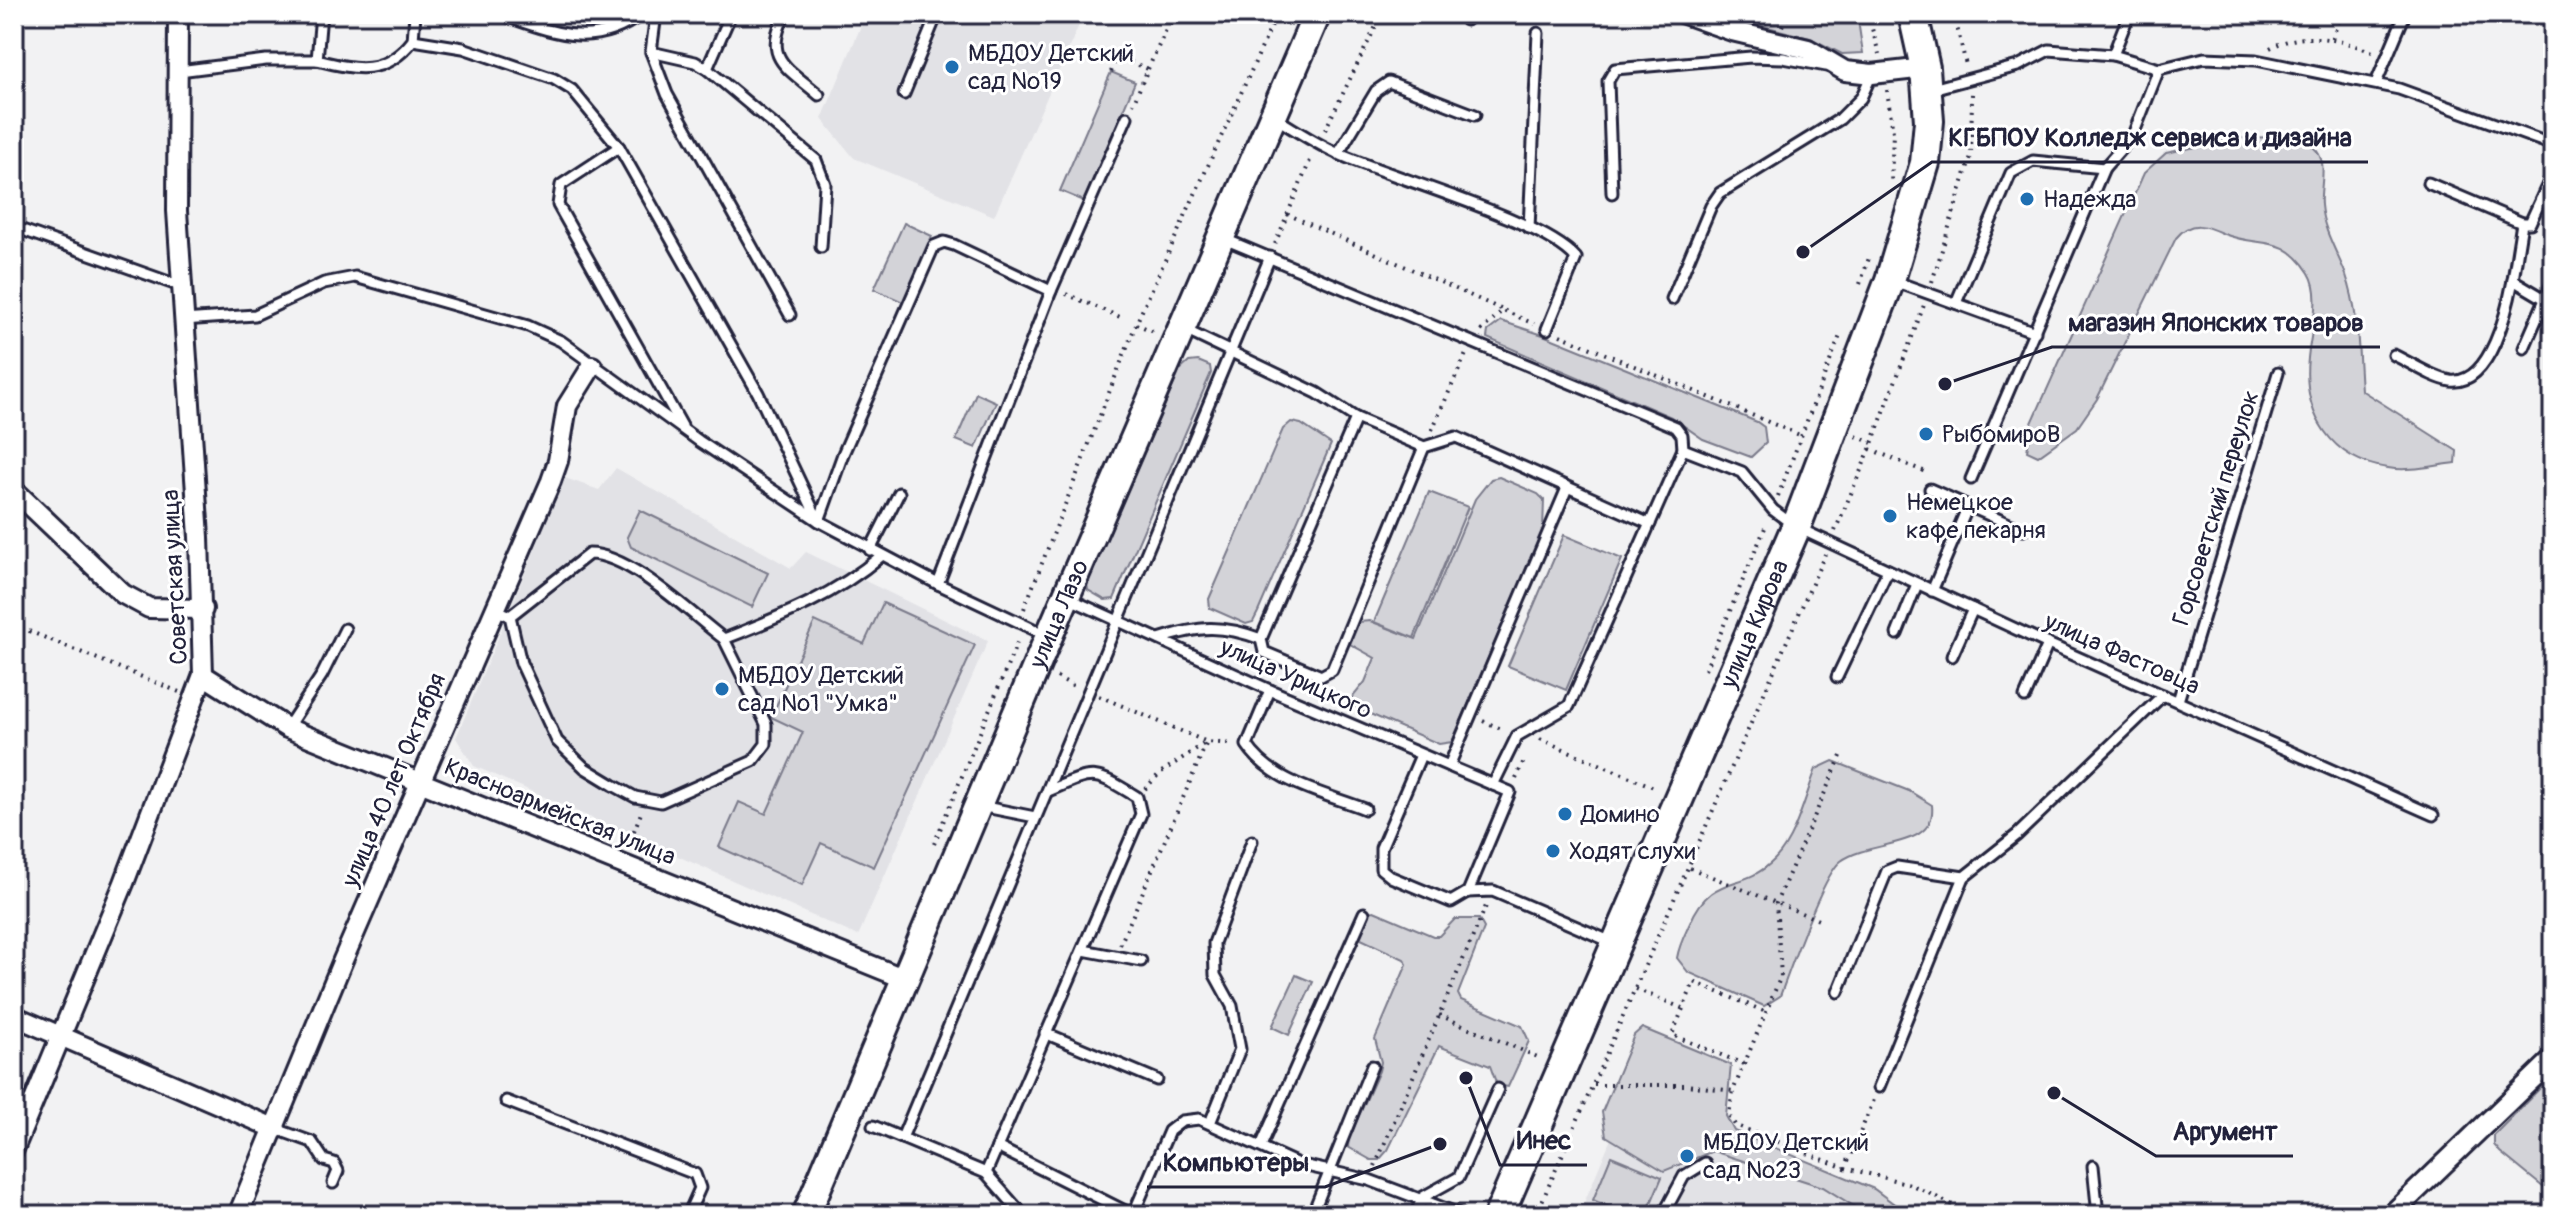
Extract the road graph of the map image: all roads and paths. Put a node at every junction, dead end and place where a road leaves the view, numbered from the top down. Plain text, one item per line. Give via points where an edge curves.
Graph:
1 (178, 14) edge
2 (321, 14) edge
3 (415, 14) edge
4 (499, 14) edge
5 (642, 14) edge
6 (656, 14) edge
7 (731, 14) edge
8 (785, 14) edge
9 (937, 14) edge
10 (1277, 14) edge
11 (1317, 14) edge
12 (1684, 14) edge
13 (1913, 14) edge
14 (1954, 14) edge
15 (2129, 14) edge
16 (2342, 14) edge
17 (2405, 14) edge
18 (1169, 15) edge
19 (1538, 33) dead end
20 (2332, 38) junction
21 (413, 40) junction
22 (651, 52) junction
23 (2375, 53) dead end
24 (2113, 55) junction
25 (317, 60) junction
26 (2256, 60) junction
27 (707, 69) junction
28 (1148, 69) junction
29 (2159, 69) junction
30 (179, 71) junction
31 (1845, 71) junction
32 (1111, 72) dead end
33 (1872, 74) junction
34 (1927, 79) junction
35 (1970, 81) junction
36 (2376, 83) junction
37 (904, 94) dead end
38 (819, 95) dead end
39 (1475, 115) dead end
40 (1127, 117) joint
41 (1273, 117) junction
42 (1893, 132) dead end
43 (2553, 145) edge
44 (619, 147) junction
45 (1338, 154) junction
46 (2104, 168) junction
47 (2553, 173) edge
48 (2428, 183) dead end
49 (1891, 189) dead end
50 (1612, 193) dead end
51 (1287, 214) dead end
52 (2522, 223) junction
53 (14, 227) edge
54 (1529, 228) junction
55 (1221, 238) junction
56 (821, 247) dead end
57 (1872, 250) dead end
58 (1270, 257) junction
59 (1890, 280) junction
60 (2513, 280) junction
61 (2553, 281) edge
62 (180, 286) junction
63 (1858, 289) dead end
64 (1052, 290) junction
65 (1928, 293) junction
66 (1672, 299) dead end
67 (2545, 299) junction
68 (1956, 303) junction
69 (1503, 310) junction
70 (790, 315) dead end
71 (1120, 317) dead end
72 (183, 320) junction
73 (1181, 328) junction
74 (1547, 329) junction
75 (1843, 329) dead end
76 (2035, 332) junction
77 (1472, 340) junction
78 (2524, 348) dead end
79 (1229, 349) junction
80 (2394, 355) dead end
81 (592, 366) junction
82 (2278, 373) dead end
83 (1356, 418) junction
84 (684, 429) junction
85 (1802, 436) junction
86 (1424, 447) junction
87 (1683, 449) junction
88 (1870, 449) junction
89 (1971, 479) joint
90 (1567, 488) junction
91 (1930, 489) dead end
92 (14, 490) edge
93 (899, 493) dead end
94 (1968, 506) junction
95 (1773, 510) junction
96 (819, 521) junction
97 (1650, 524) junction
98 (1796, 527) junction
99 (2023, 530) dead end
100 (1830, 543) junction
101 (870, 550) junction
102 (881, 556) junction
103 (1888, 570) junction
104 (938, 584) junction
105 (1917, 584) junction
106 (1932, 591) junction
107 (1067, 597) junction
108 (203, 609) junction
109 (1973, 609) junction
110 (503, 613) junction
111 (1116, 620) junction
112 (1022, 623) junction
113 (14, 625) edge
114 (345, 629) dead end
115 (1897, 634) dead end
116 (1049, 636) junction
117 (724, 639) junction
118 (1159, 639) junction
119 (1261, 639) junction
120 (2048, 644) junction
121 (1952, 656) dead end
122 (1705, 671) dead end
123 (203, 675) junction
124 (1057, 677) dead end
125 (1837, 677) dead end
126 (1270, 690) junction
127 (1088, 692) junction
128 (2163, 695) junction
129 (2025, 697) dead end
130 (196, 699) junction
131 (2178, 701) junction
132 (1471, 716) junction
133 (287, 728) junction
134 (1517, 736) junction
135 (1535, 737) dead end
136 (1207, 742) junction
137 (1247, 745) junction
138 (1528, 750) dead end
139 (1421, 755) junction
140 (1841, 756) dead end
141 (1449, 766) junction
142 (420, 780) junction
143 (1493, 785) junction
144 (1048, 791) junction
145 (1510, 792) junction
146 (1137, 797) junction
147 (647, 800) junction
148 (1651, 800) dead end
149 (977, 806) junction
150 (1365, 809) dead end
151 (2433, 815) dead end
152 (1035, 817) junction
153 (1252, 841) dead end
154 (930, 854) dead end
155 (622, 863) junction
156 (1690, 868) junction
157 (1964, 877) junction
158 (1493, 891) junction
159 (1468, 892) junction
160 (1776, 903) junction
161 (1364, 913) dead end
162 (1821, 921) dead end
163 (1617, 944) junction
164 (1083, 950) junction
165 (1116, 954) junction
166 (1141, 961) dead end
167 (905, 979) junction
168 (1636, 989) junction
169 (1838, 992) dead end
170 (1683, 1008) junction
171 (1766, 1012) junction
172 (1439, 1015) junction
173 (14, 1016) edge
174 (1045, 1033) junction
175 (62, 1037) junction
176 (2553, 1059) edge
177 (1744, 1064) junction
178 (1372, 1066) dead end
179 (1536, 1073) dead end
180 (1157, 1080) dead end
181 (1594, 1085) junction
182 (1879, 1087) joint
183 (1498, 1089) dead end
184 (1733, 1091) junction
185 (506, 1101) dead end
186 (1210, 1123) junction
187 (873, 1126) dead end
188 (276, 1129) junction
189 (902, 1138) junction
190 (1261, 1146) junction
191 (997, 1147) junction
192 (14, 1149) edge
193 (1705, 1163) dead end
194 (2093, 1166) dead end
195 (1845, 1168) junction
196 (1329, 1169) junction
197 (986, 1173) junction
198 (1369, 1180) junction
199 (333, 1183) dead end
200 (1423, 1197) junction
201 (238, 1215) edge
202 (688, 1215) edge
203 (806, 1215) edge
204 (1023, 1215) edge
205 (1312, 1215) edge
206 (1415, 1215) edge
207 (1462, 1215) edge
208 (1499, 1215) edge
209 (1536, 1215) edge
210 (1663, 1215) edge
211 (1973, 1215) edge
212 (2098, 1215) edge
213 (2391, 1215) edge

1 - 30 street, Советская улица
2 - 25 lane
3 - 21 lane
4 - 5 lane via 569,34 601,36 620,31
6 - 22 lane
7 - 27 lane
8 - 38 lane via 774,36 779,59
9 - 37 lane
10 - 112 path via 1136,324
11 - 41 main road, улица Лазо
12 - 31 street via 1808,49
13 - 34 main road, улица Кирова
14 - 35 path
15 - 24 lane
16 - 20 path
17 - 36 lane
18 - 28 path
19 - 54 lane
20 - 23 path
20 - 26 path via 2282,42
21 - 25 lane via 400,57 380,67
21 - 44 lane via 463,48 554,79 572,90
22 - 27 lane
22 - 70 lane via 667,94
24 - 29 lane
24 - 35 lane via 2049,50
25 - 30 lane via 266,60
26 - 29 lane via 2204,58
26 - 36 lane
27 - 56 lane via 816,160 825,184
28 - 32 path via 1117,56
28 - 40 path
29 - 46 lane via 2133,135
30 - 62 street, Советская улица
31 - 33 street
31 - 50 lane via 1751,57 1615,69 1608,81
33 - 34 street
33 - 66 lane via 1861,98 1840,119 1720,193
34 - 35 lane
34 - 59 main road, улица Кирова via 1925,163
35 - 65 path via 1971,156
36 - 43 lane
39 - 45 lane via 1389,82 1376,91
40 - 64 lane
41 - 45 lane
41 - 55 main road, улица Лазо
42 - 49 path
44 - 84 lane via 561,185 558,205
44 - 96 lane via 758,393
45 - 54 lane
46 - 68 lane via 2033,161 2011,173
46 - 76 lane
47 - 52 lane via 2530,223
48 - 52 lane
51 - 69 path
52 - 60 lane
53 - 62 lane
54 - 74 lane via 1567,247 1576,258
55 - 58 lane
55 - 73 main road, улица Лазо
57 - 63 path
58 - 77 lane
58 - 79 lane
59 - 65 lane
59 - 98 main road, улица Кирова
60 - 67 lane
60 - 80 lane via 2495,345 2465,377 2450,381
61 - 67 lane
62 - 72 street, Советская улица
64 - 71 path
64 - 96 lane via 954,245 934,246
64 - 104 lane
65 - 68 lane
65 - 88 path
67 - 78 lane
68 - 76 lane
69 - 74 path
69 - 77 path
72 - 81 lane via 255,315 324,283 355,277 528,326 561,341
72 - 108 street, Советская улица
73 - 79 lane
73 - 107 main road, улица Лазо
74 - 85 path
75 - 85 path
76 - 89 lane
77 - 86 path
77 - 87 lane via 1676,427
79 - 83 lane
79 - 111 lane
81 - 84 lane
81 - 110 street, улица 40 лет Октября via 567,406 558,461
82 - 131 lane, Горсоветский переулок
83 - 86 lane
83 - 119 lane
84 - 96 lane
85 - 95 path
86 - 90 lane via 1456,437
86 - 119 lane via 1332,670 1321,676 1264,652
87 - 95 lane, улица Фастовца via 1742,472
87 - 97 lane
88 - 89 path via 1957,486
88 - 100 path
90 - 97 lane
90 - 132 lane
91 - 94 lane
92 - 108 street via 123,594 149,608
93 - 101 lane
94 - 99 lane
94 - 106 lane
95 - 98 lane, улица Фастовца
95 - 122 path
96 - 101 lane
97 - 134 lane via 1569,706
98 - 100 lane, улица Фастовца
98 - 163 main road, улица Кирова
100 - 103 lane, улица Фастовца
100 - 156 path
101 - 102 lane
102 - 104 lane
102 - 117 lane via 835,591
103 - 105 lane, улица Фастовца
103 - 125 lane
104 - 112 lane
105 - 106 lane, улица Фастовца
105 - 115 lane
106 - 109 lane, улица Фастовца
107 - 111 lane, улица Урицкого
107 - 116 main road, улица Лазо
108 - 123 street, Советская улица
109 - 120 lane, улица Фастовца
109 - 121 lane
110 - 117 lane via 589,554 606,554
110 - 142 street, улица 40 лет Октября
110 - 147 lane via 557,741 585,768
111 - 118 lane, улица Урицкого
111 - 127 lane
112 - 116 lane
112 - 154 path
113 - 130 path
114 - 133 lane
116 - 149 main road, улица Лазо
117 - 147 lane via 766,724 766,744 753,761 681,795 661,802
118 - 119 lane via 1192,628 1231,628
118 - 126 lane, улица Урицкого
120 - 128 lane, улица Фастовца
120 - 129 lane
123 - 130 street, Советская улица
123 - 133 street, Красноармейская улица
124 - 127 path
126 - 137 lane
126 - 139 lane, улица Урицкого
127 - 136 path
127 - 144 lane
128 - 131 lane, улица Фастовца
128 - 157 lane via 2017,835
130 - 175 street, Советская улица
131 - 151 lane, улица Фастовца
132 - 134 path
132 - 141 lane
133 - 142 street, Красноармейская улица
134 - 143 lane
135 - 148 path via 1656,788
136 - 137 path
136 - 146 path via 1160,773
136 - 165 path
137 - 150 lane via 1270,772
138 - 145 path
139 - 141 lane, улица Урицкого
139 - 159 lane via 1381,848 1381,869 1451,902
140 - 160 path
141 - 143 lane, улица Урицкого
142 - 155 street, Красноармейская улица
142 - 188 street, улица 40 лет Октября
143 - 145 lane, улица Урицкого
144 - 146 lane via 1087,774 1103,776
144 - 152 lane
145 - 159 lane
146 - 164 lane via 1141,814
147 - 155 path
149 - 152 lane
149 - 167 main road, улица Лазо
152 - 189 lane
153 - 186 lane via 1214,943 1215,975 1232,1006 1240,1049
155 - 167 street, Красноармейская улица
156 - 160 path
156 - 168 path
157 - 169 lane via 1897,867 1887,871
157 - 182 lane
158 - 159 lane
158 - 163 lane
158 - 172 path
160 - 162 path
160 - 171 path via 1782,967
161 - 190 lane
163 - 208 main road, улица Кирова
164 - 165 lane
164 - 174 lane
165 - 166 lane
167 - 203 main road, улица Лазо
168 - 170 path
168 - 181 path
170 - 171 path via 1694,982
170 - 177 path via 1672,1035
171 - 177 path
172 - 179 path via 1542,1059
172 - 198 path
173 - 175 street
174 - 180 lane
174 - 191 lane
175 - 188 street
175 - 192 street, Советская улица
176 - 213 street
177 - 184 path
178 - 196 lane
181 - 184 path via 1687,1085
181 - 209 path
182 - 195 path
183 - 200 lane via 1459,1177
184 - 195 path via 1729,1115 1735,1125
185 - 202 lane via 695,1174 700,1188
186 - 190 lane
186 - 191 lane via 1182,1121 1169,1131 1133,1215
187 - 189 lane
188 - 199 lane via 312,1142 324,1160 334,1163 338,1171
188 - 201 street, улица 40 лет Октября
189 - 197 lane
190 - 196 lane via 1298,1164
191 - 197 lane
193 - 210 lane via 1684,1176
194 - 212 lane
195 - 211 path via 1910,1184
196 - 198 lane
196 - 205 lane
197 - 204 lane
198 - 200 lane
200 - 206 lane
200 - 207 lane

